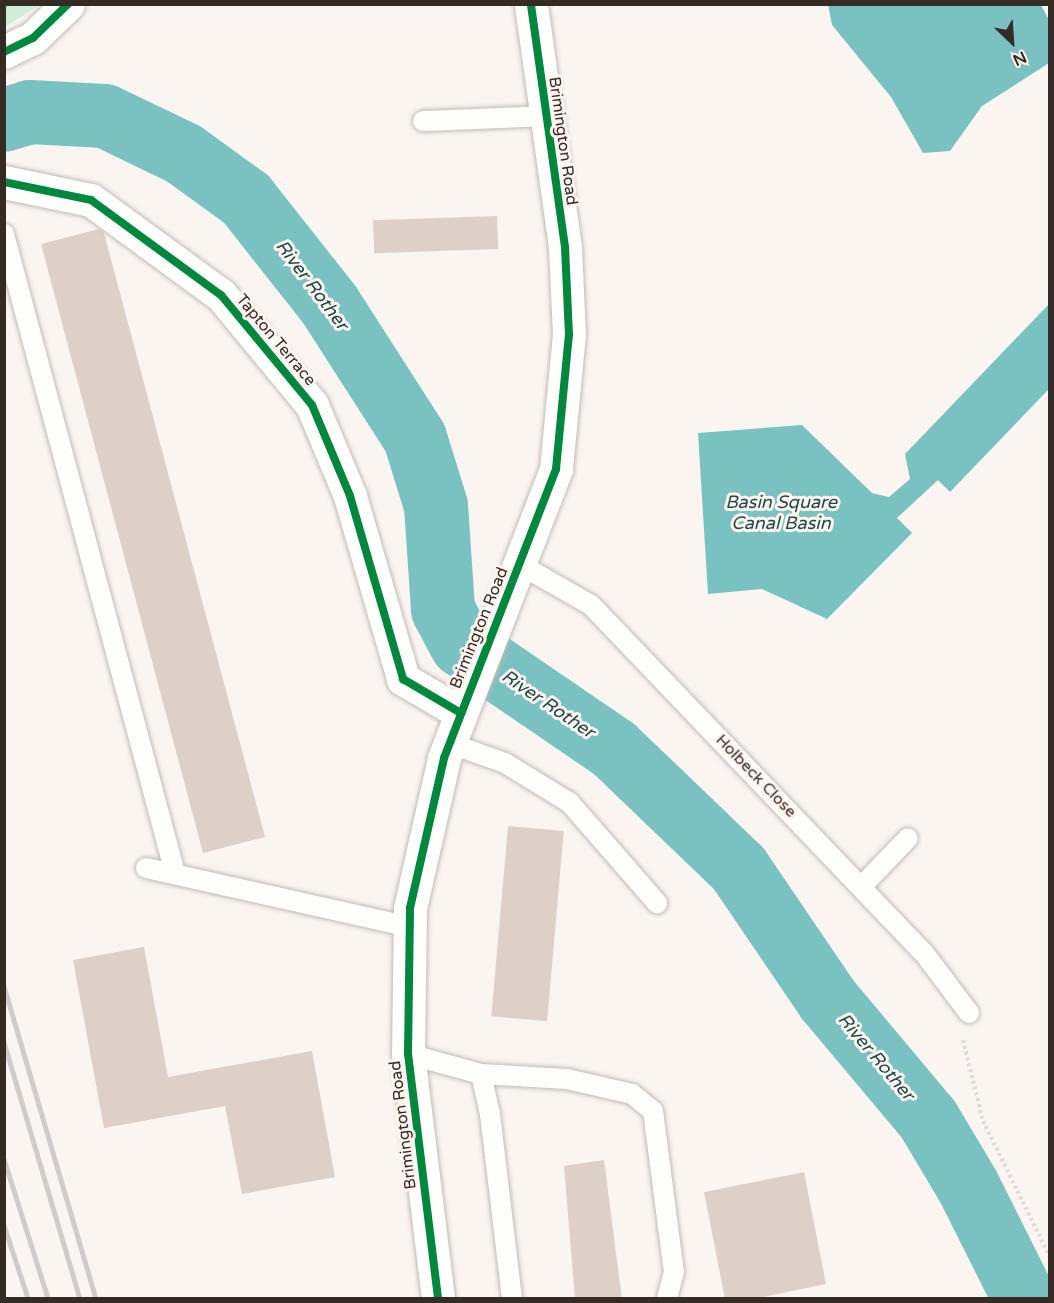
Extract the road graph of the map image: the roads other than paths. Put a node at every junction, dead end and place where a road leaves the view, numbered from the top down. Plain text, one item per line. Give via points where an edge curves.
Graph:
1 (68, 4) edge
2 (531, 4) edge
3 (4, 52) edge
4 (545, 116) junction
5 (423, 121) dead end
6 (4, 182) edge
7 (4, 234) edge
8 (519, 564) junction
9 (459, 712) junction
10 (449, 743) junction
11 (908, 838) dead end
12 (146, 867) dead end
13 (175, 873) junction
14 (862, 886) junction
15 (657, 903) dead end
16 (410, 927) junction
17 (969, 1013) road end
18 (408, 1054) junction
19 (481, 1074) junction
20 (438, 1299) edge
21 (512, 1299) edge
22 (667, 1299) edge

1 - 3 main road via 33,38
2 - 4 main road, Brimington Road
4 - 5 lane
4 - 8 main road, Brimington Road via 565,247 569,335 556,469
6 - 9 main road, Tapton Terrace via 91,200 221,295 312,405 350,496 403,679
7 - 13 lane
8 - 9 main road, Brimington Road
8 - 14 lane, Holbeck Close via 591,605
9 - 10 main road, Brimington Road
10 - 15 lane via 505,763 570,803
10 - 16 main road, Brimington Road via 417,864
11 - 14 lane
12 - 13 lane
13 - 16 lane
14 - 17 lane, Holbeck Close via 924,953
16 - 18 main road, Brimington Road
18 - 19 lane
18 - 20 main road, Brimington Road
19 - 21 lane
19 - 22 lane via 567,1079 632,1094 653,1111 674,1272

